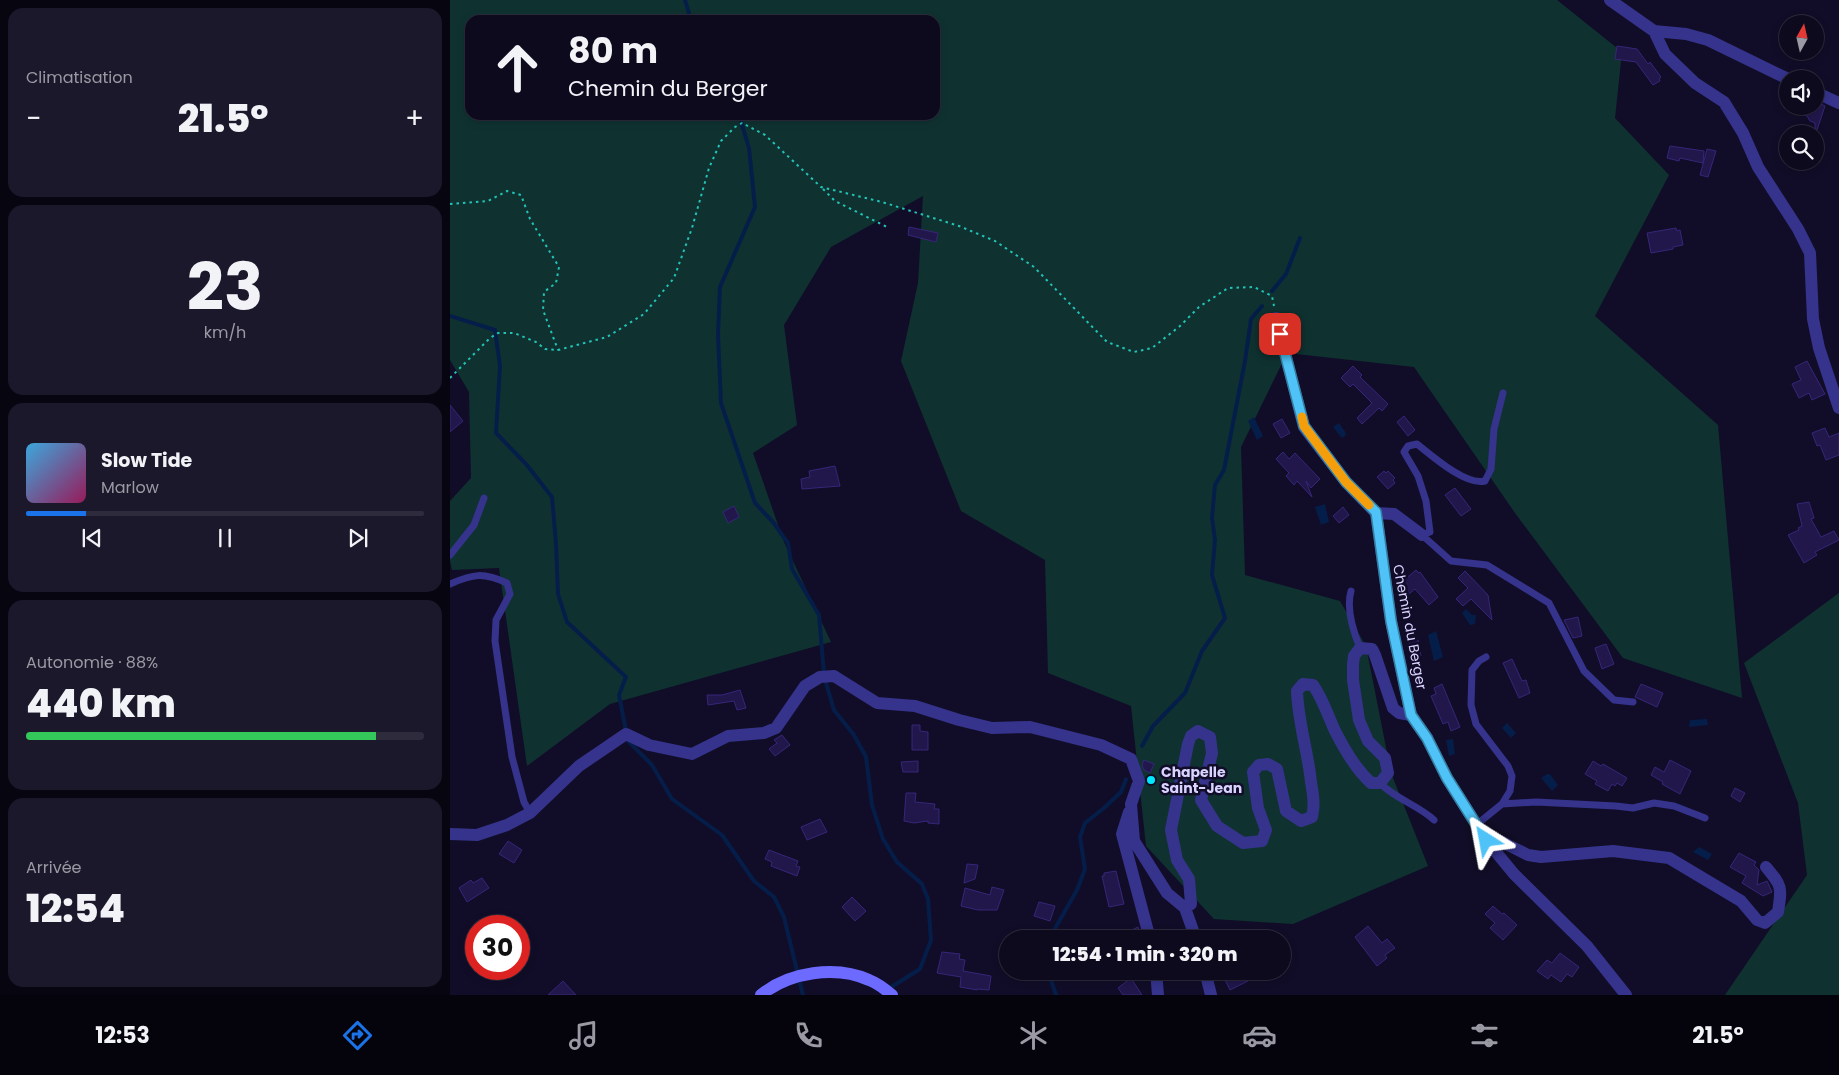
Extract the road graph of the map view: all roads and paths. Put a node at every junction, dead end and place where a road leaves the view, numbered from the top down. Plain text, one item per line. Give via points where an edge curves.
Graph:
1 (1610, 0) edge
2 (1654, 31) junction
3 (1779, 75) edge
4 (1824, 96) edge
5 (1839, 103) edge
6 (821, 187) junction
7 (450, 204) edge
8 (889, 228) dead end
9 (1276, 318) junction
10 (1292, 330) dead end
11 (558, 350) junction
12 (450, 378) edge
13 (1503, 393) dead end
14 (1839, 408) edge
15 (484, 498) dead end
16 (1376, 512) junction
17 (1422, 535) junction
18 (450, 555) edge
19 (450, 584) edge
20 (1351, 591) dead end
21 (1360, 648) junction
22 (1486, 657) dead end
23 (1633, 702) dead end
24 (1411, 715) junction
25 (1380, 783) junction
26 (1131, 804) junction
27 (1502, 804) junction
28 (530, 813) junction
29 (1705, 818) dead end
30 (1434, 820) dead end
31 (1476, 825) junction
32 (450, 834) edge
33 (1486, 840) junction
34 (1766, 867) dead end
35 (1185, 908) junction
36 (1148, 930) edge
37 (1193, 930) edge
38 (1157, 980) edge
39 (761, 995) edge
40 (892, 995) edge
41 (1158, 995) edge
42 (1626, 995) edge

1 - 2 street
2 - 3 street via 1708,40
2 - 14 street via 1665,54 1695,83 1724,102 1758,167 1810,253 1813,319
4 - 5 street
6 - 8 path via 835,201
6 - 9 path via 882,202 995,241 1034,267 1107,342 1134,352 1152,348 1199,306 1228,288 1254,287 1272,296
6 - 11 path via 765,135 742,123 735,127 722,141 709,168 674,278 644,314 607,337
7 - 11 path via 488,201 507,191 521,195 530,219 559,267 556,283 544,292 543,310
9 - 10 lane
9 - 16 street via 1304,426 1346,482
11 - 12 path via 545,349 514,333 498,333
13 - 17 lane via 1494,429 1491,469 1485,481 1473,482 1458,474 1416,444 1408,446 1404,452 1418,476 1426,500 1430,532
15 - 18 lane via 474,525
16 - 17 street via 1394,514
16 - 24 street, Chemin du Berger via 1391,621
17 - 23 lane via 1452,561 1487,565 1549,603 1584,671 1614,700
19 - 28 lane via 473,576 492,576 507,583 510,594 496,620 495,641 512,757
20 - 21 lane via 1349,600 1354,635
21 - 24 street via 1372,649 1376,655 1394,708 1399,713
21 - 25 street via 1354,656 1353,665 1359,720 1368,741 1385,758 1388,773
22 - 27 lane via 1472,670 1471,705 1476,724 1512,776 1510,791
24 - 31 street
25 - 30 lane
25 - 35 street via 1370,783 1357,770 1314,685 1303,684 1297,691 1298,707 1309,766 1314,808 1312,817 1302,821 1286,811 1277,769 1268,764 1259,765 1253,772 1258,808 1266,830 1262,841 1243,843 1217,826 1201,800 1212,753 1210,737 1198,731 1188,744 1171,830 1177,860 1188,879 1191,904
26 - 28 street via 1139,781 1131,759 1120,753 1030,727 992,728 915,706 877,704 834,676 820,677 805,686 776,728 764,733 728,736 692,754 649,746 632,735 624,734 579,766
26 - 35 street via 1134,841 1167,893
26 - 36 street via 1122,834
27 - 29 lane via 1536,802 1633,808 1654,803 1674,806
27 - 31 lane
28 - 32 street via 477,835
31 - 33 street
33 - 34 street via 1498,840 1528,855 1541,857 1613,851 1669,858 1741,901 1757,920 1765,923 1778,912 1781,891
33 - 42 street via 1514,874 1587,946
35 - 37 street
38 - 41 street
39 - 40 main road via 791,978 826,972 868,980

